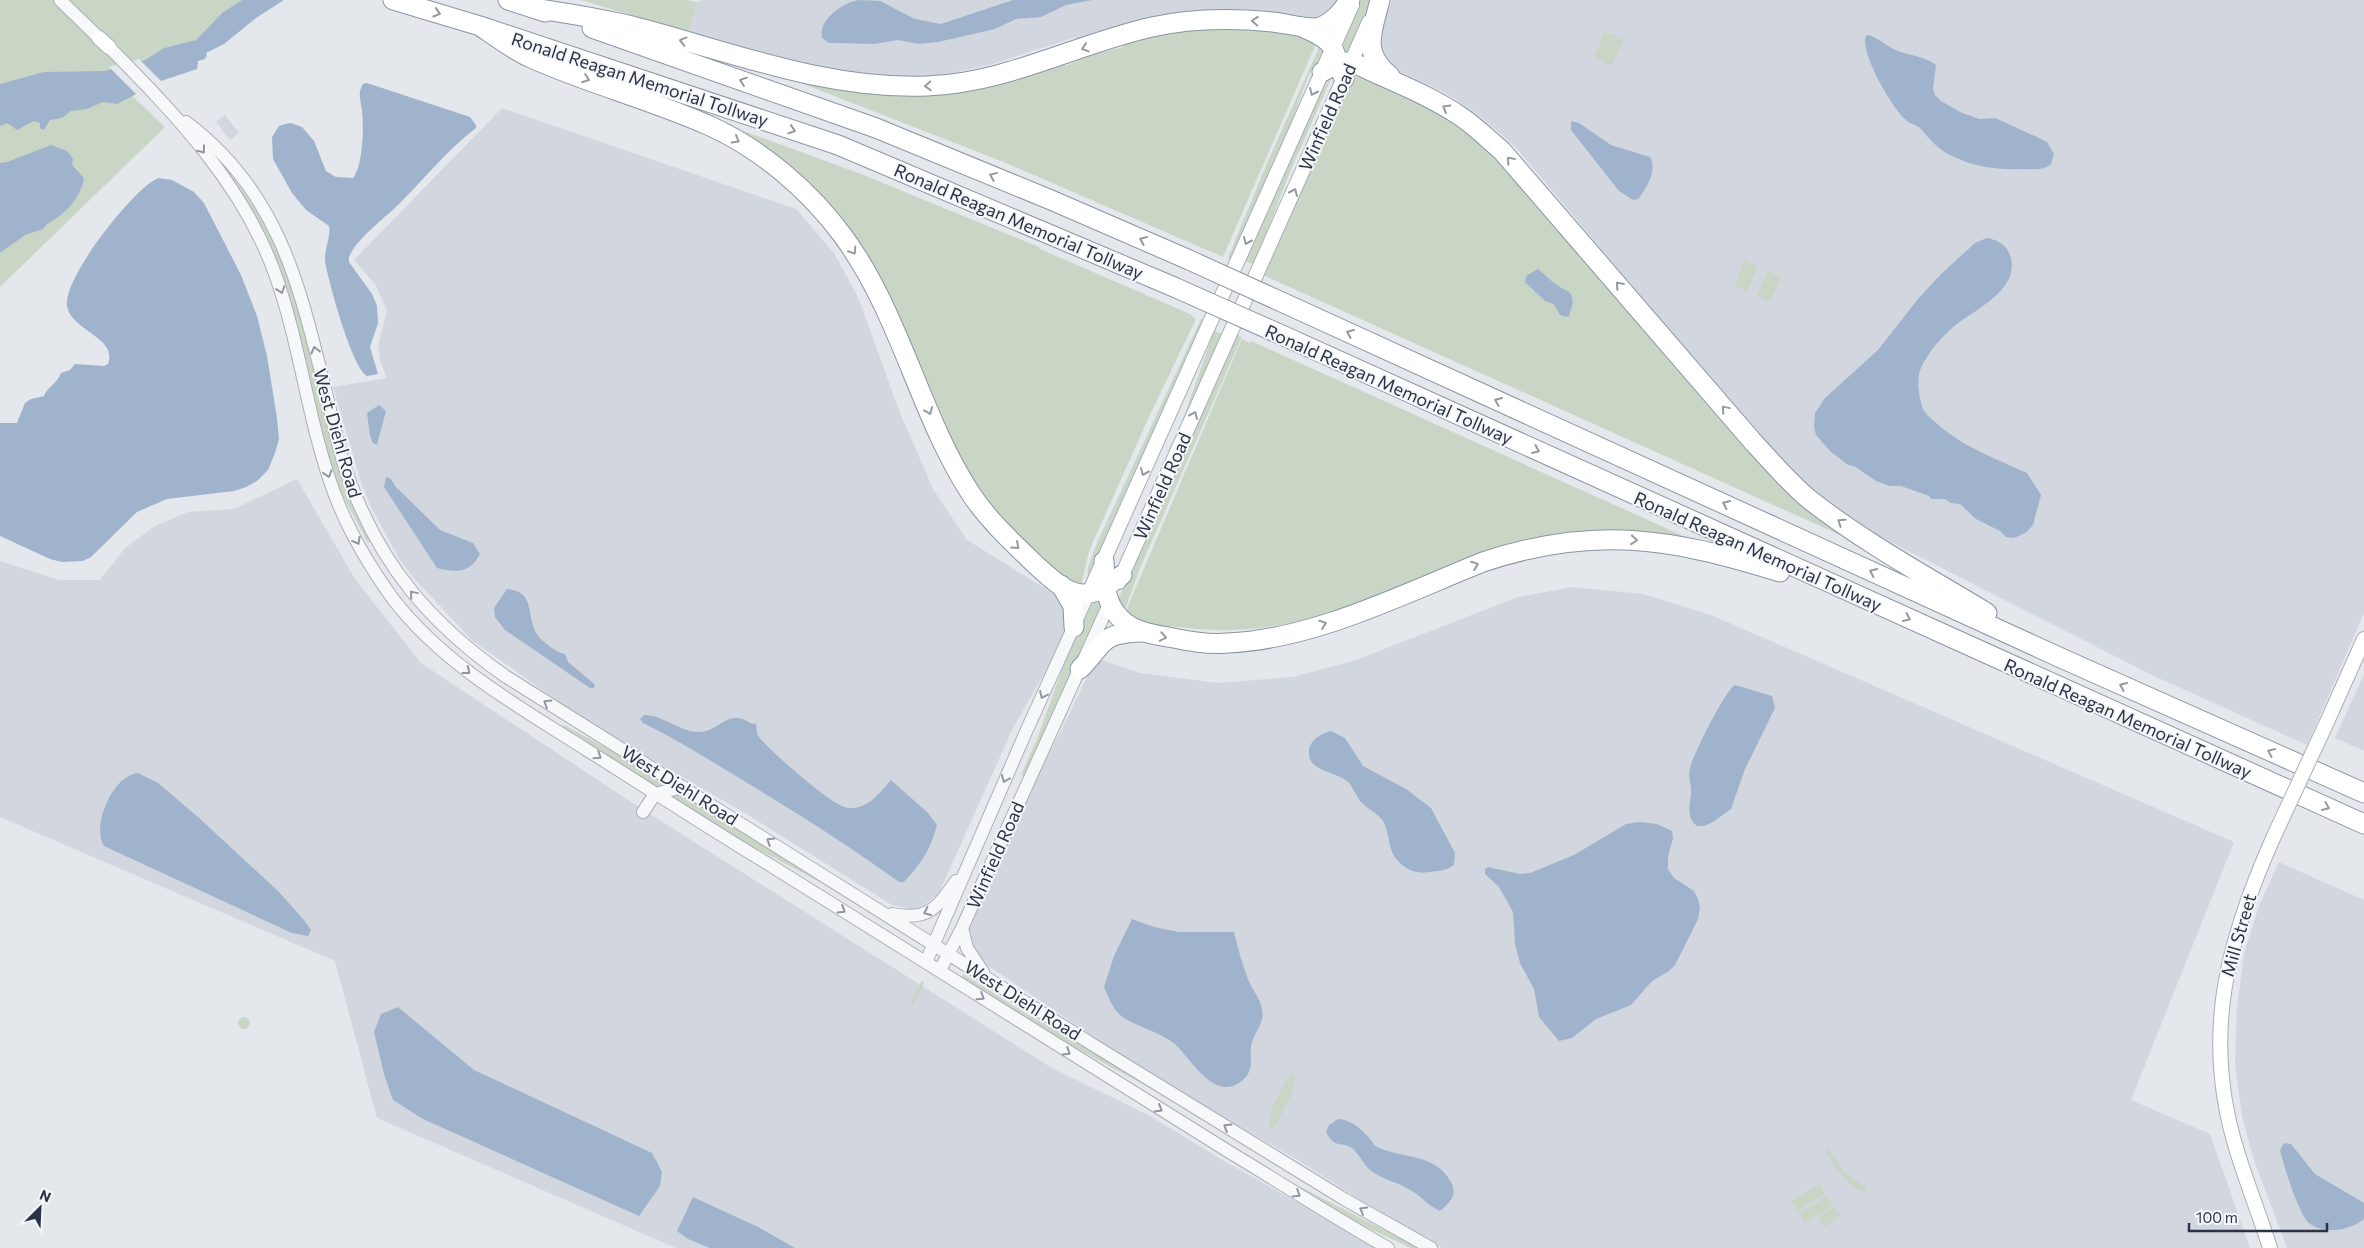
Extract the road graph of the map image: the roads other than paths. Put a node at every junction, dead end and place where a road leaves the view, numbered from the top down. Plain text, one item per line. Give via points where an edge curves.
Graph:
1 (60, 0) edge
2 (393, 0) edge
3 (508, 0) edge
4 (1350, 0) edge
5 (1354, 0) edge
6 (1379, 0) edge
7 (533, 8) junction
8 (480, 26) junction
9 (1303, 28) junction
10 (1342, 63) junction
11 (1322, 72) joint
12 (1408, 88) junction
13 (172, 111) junction
14 (1104, 561) joint
15 (1122, 575) joint
16 (1061, 585) junction
17 (1102, 594) junction
18 (1855, 595) junction
19 (1074, 627) junction
20 (1141, 632) junction
21 (2364, 639) edge
22 (2061, 658) junction
23 (1080, 669) junction
24 (683, 787) junction
25 (2364, 793) edge
26 (655, 794) junction
27 (644, 812) dead end
28 (2364, 824) edge
29 (969, 862) junction
30 (884, 912) junction
31 (962, 928) junction
32 (935, 944) junction
33 (949, 953) junction
34 (926, 962) junction
35 (940, 970) junction
36 (987, 977) junction
37 (1388, 1248) edge
38 (1431, 1248) edge
39 (2270, 1248) edge

1 - 13 street, West Diehl Road
2 -> 8 highway, Ronald Reagan Memorial Tollway
3 - 7 highway, Ronald Reagan Memorial Tollway
4 - 9 highway via 1326,25
5 - 10 main road, Winfield Road
6 - 10 main road, Winfield Road
6 - 12 highway via 1371,36 1372,56 1380,68
9 -> 7 highway via 1238,20 1178,23 1131,32 1048,61 968,82 896,86 819,78 631,26
22 -> 7 highway, Ronald Reagan Memorial Tollway, bridge via 1042,196 876,128
8 -> 16 highway via 529,58 711,127 761,155 796,185 827,217 858,259 891,320 947,452 972,496 1009,540
8 -> 18 highway, Ronald Reagan Memorial Tollway, bridge via 838,145 1174,287
9 - 10 highway via 1323,36
10 - 11 highway
10 - 12 highway
15 -> 10 main road, Winfield Road
11 -> 14 main road, Winfield Road
22 -> 12 highway via 1876,545 1809,499 1754,443 1502,151 1460,116
24 -> 13 street, West Diehl Road via 482,660 442,627 403,581 370,527 349,480 300,292 273,223 246,181 206,137
13 -> 26 street, West Diehl Road via 230,187 257,232 283,297 333,489 349,526 384,585 408,616 450,658 510,702
14 - 17 highway
15 - 17 highway
16 - 17 highway via 1080,594
16 - 19 highway via 1073,606
17 - 19 street, Winfield Road
17 - 20 highway via 1116,614
17 - 23 street, Winfield Road
20 -> 18 highway via 1192,642 1227,644 1293,634 1509,553 1594,539 1636,540 1702,550
18 -> 28 highway, Ronald Reagan Memorial Tollway
19 -> 29 street, Winfield Road
20 - 23 highway via 1109,636
21 - 39 main road, Mill Street, bridge via 2254,881 2232,944 2222,995 2220,1050 2225,1096 2236,1150
25 -> 22 highway, Ronald Reagan Memorial Tollway
23 - 31 street, Winfield Road
24 - 26 street
30 -> 24 street, West Diehl Road
26 - 27 street
26 -> 34 street, West Diehl Road
29 -> 30 street via 934,909 924,915 908,917
29 - 32 street, Winfield Road
30 - 32 street, West Diehl Road
31 - 33 street, Winfield Road
31 - 36 street via 967,948
32 - 33 street, West Diehl Road
32 - 34 street, Winfield Road
33 - 35 street, Winfield Road
33 - 36 street, West Diehl Road
34 - 35 street, West Diehl Road
35 -> 37 street, West Diehl Road via 1117,1083
38 -> 36 street, West Diehl Road via 1344,1199

